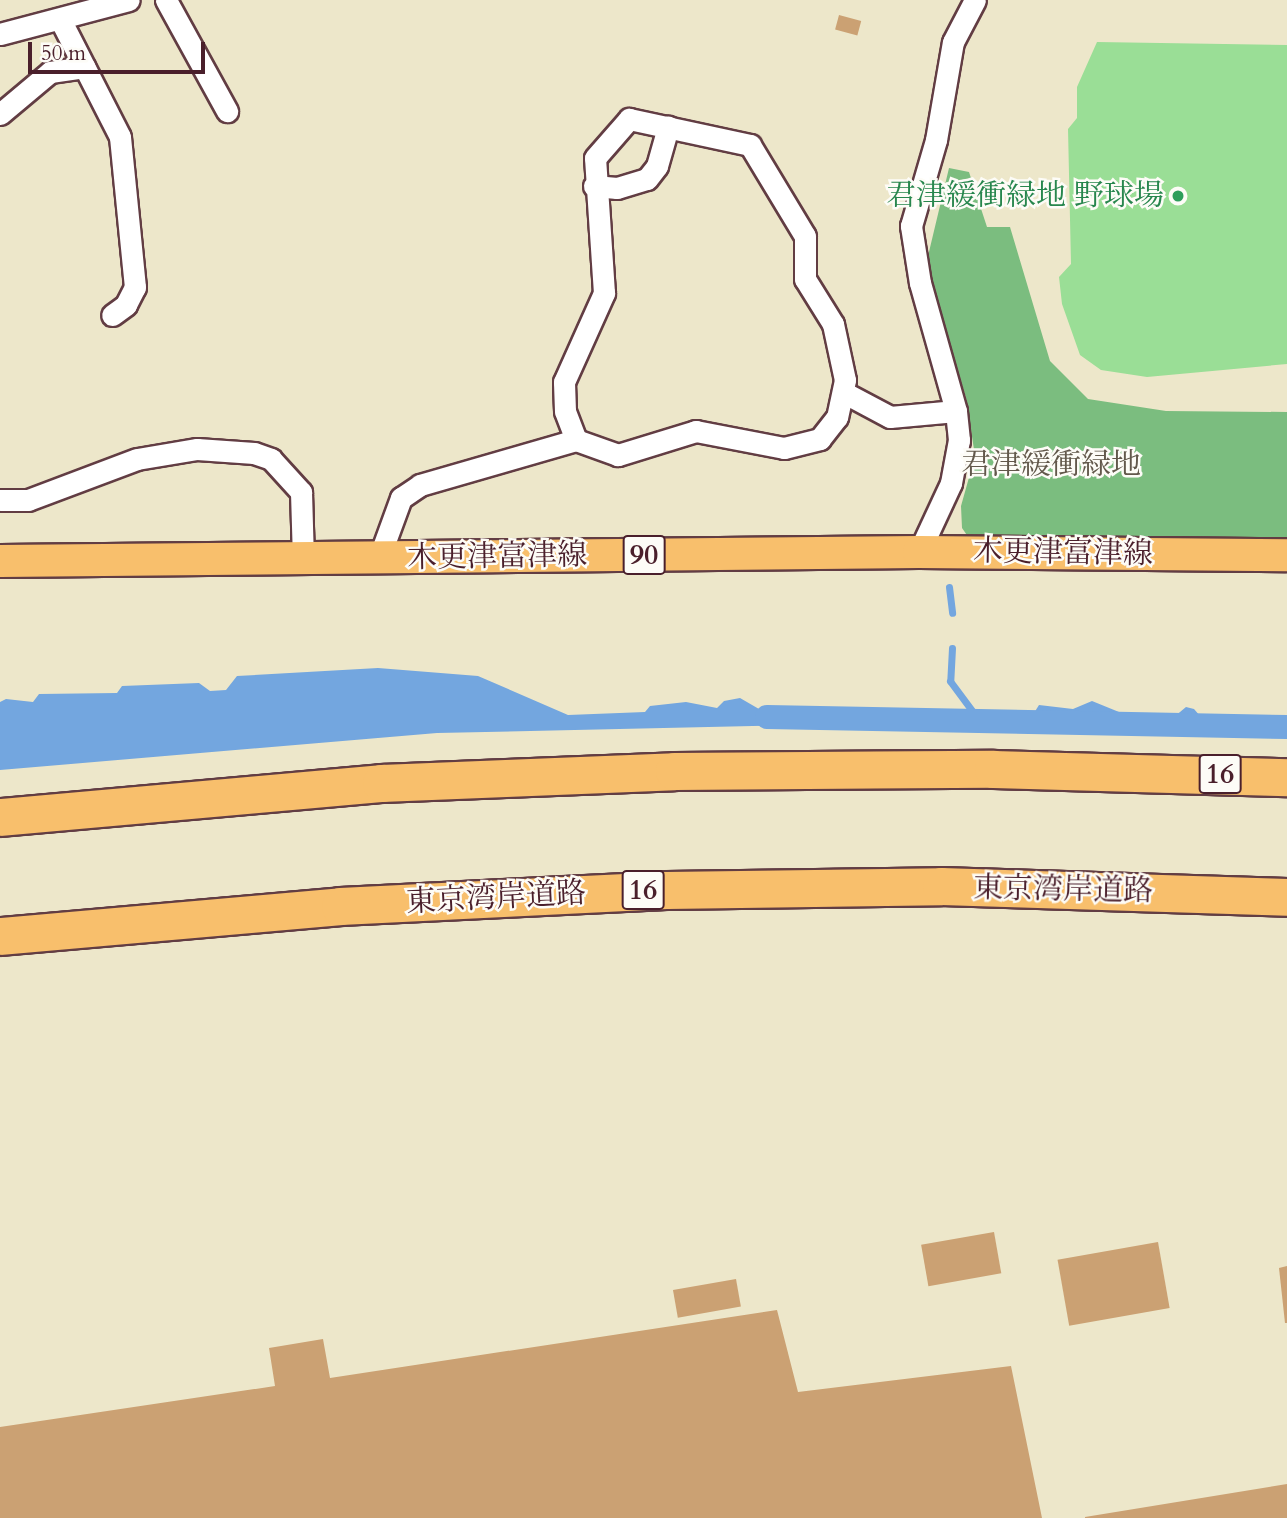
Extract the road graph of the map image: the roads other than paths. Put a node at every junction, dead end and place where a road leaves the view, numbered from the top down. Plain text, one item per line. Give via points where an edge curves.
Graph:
1 (129, 0) edge
2 (166, 0) edge
3 (975, 0) edge
4 (61, 20) junction
5 (0, 34) edge
6 (85, 67) junction
7 (227, 111) dead end
8 (0, 114) edge
9 (668, 127) junction
10 (594, 186) junction
11 (112, 315) dead end
12 (843, 392) junction
13 (956, 411) junction
14 (576, 440) junction
15 (0, 500) edge
16 (919, 552) junction
17 (1287, 555) edge
18 (379, 558) junction
19 (303, 559) junction
20 (0, 561) edge
21 (1153, 772) junction
22 (1287, 777) edge
23 (1287, 794) edge
24 (0, 817) edge
25 (1287, 897) edge
26 (0, 936) edge

1 - 4 street
2 - 7 street
3 - 13 street via 953,42 936,140 911,226 920,283
4 - 5 street
4 - 6 street
6 - 8 street via 50,72
6 - 11 street via 120,137 135,287 126,305
9 - 10 street via 657,166 647,179 617,188
9 - 10 street via 629,119 621,123 595,158
9 - 12 street via 750,145 805,236 806,279 832,324 845,380
10 - 14 street via 604,293 564,382 565,411
12 - 13 street via 890,417
12 - 14 street via 832,429 798,447 696,431 618,455
13 - 16 street via 960,440 951,483
14 - 18 street via 420,485 396,508
15 - 19 street via 28,500 137,459 197,449 254,453 271,459 301,492
16 - 17 main road, 木更津富津線 / 90
16 - 18 main road, 木更津富津線 / 90
18 - 19 main road, 木更津富津線 / 90
19 - 20 main road, 木更津富津線 / 90
21 - 22 highway, 16
21 - 23 highway
21 - 24 highway, 16 via 837,768 515,776 381,783
25 - 26 highway, 東京湾岸道路 / 16 via 941,886 666,890 340,906

